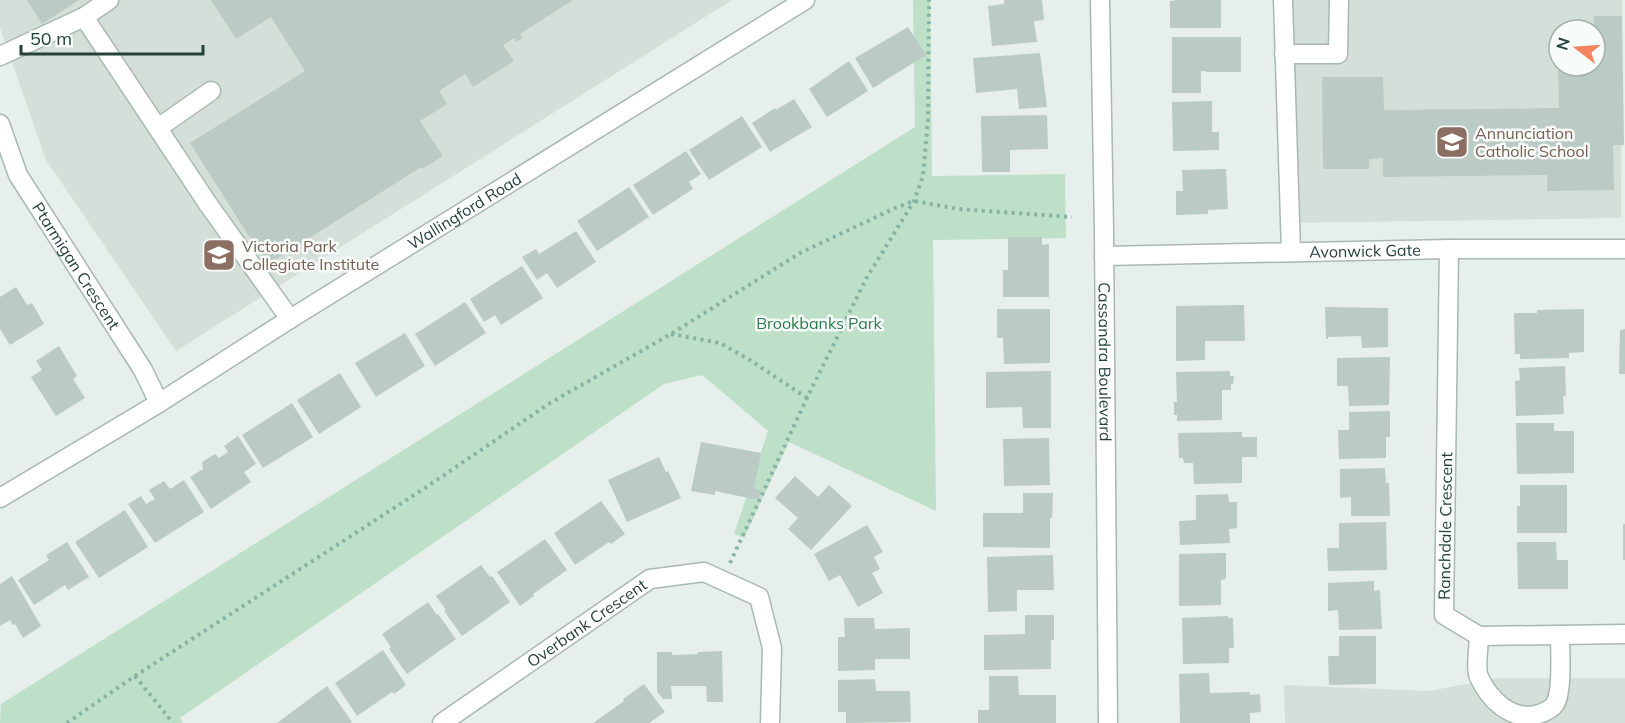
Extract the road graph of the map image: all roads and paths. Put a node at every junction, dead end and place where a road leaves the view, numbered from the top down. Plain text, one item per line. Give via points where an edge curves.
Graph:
1 (109, 0) edge
2 (805, 0) edge
3 (929, 0) edge
4 (1100, 0) edge
5 (1283, 0) edge
6 (1339, 0) edge
7 (84, 17) junction
8 (1284, 54) junction
9 (0, 56) edge
10 (211, 91) dead end
11 (0, 124) edge
12 (158, 128) junction
13 (914, 201) junction
14 (1072, 217) dead end
15 (1449, 249) junction
16 (1625, 249) edge
17 (1291, 252) junction
18 (1104, 256) junction
19 (290, 319) junction
20 (671, 334) junction
21 (807, 398) junction
22 (159, 403) junction
23 (0, 498) edge
24 (722, 580) junction
25 (1625, 634) edge
26 (1560, 635) junction
27 (1479, 636) junction
28 (135, 675) junction
29 (67, 723) edge
30 (172, 723) edge
31 (442, 723) edge
32 (770, 723) edge
33 (1108, 723) edge

1 - 7 street
2 - 19 street, Wallingford Road
3 - 13 path via 923,176
4 - 18 street, Cassandra Boulevard
5 - 8 street
6 - 8 street via 1338,54
7 - 9 street
7 - 12 street
8 - 17 street
10 - 12 street
11 - 22 street, Ptarmigan Crescent via 18,175 143,370
12 - 19 street
13 - 14 path via 958,209
13 - 20 path via 800,253
13 - 21 path via 866,279
15 - 16 street, Avonwick Gate
15 - 17 street, Avonwick Gate
15 - 27 street, Ranchdale Crescent via 1444,615
17 - 18 street, Avonwick Gate
18 - 33 street, Cassandra Boulevard
19 - 22 street, Wallingford Road
20 - 21 path via 720,343
20 - 28 path via 550,403
21 - 24 path
22 - 23 street, Wallingford Road
24 - 31 street, Overbank Crescent via 704,572 650,579
24 - 32 street, Overbank Crescent via 759,597 772,648
25 - 26 street
26 - 27 street
26 - 27 street via 1559,692 1554,705 1544,713 1527,716 1506,710 1489,695 1478,674
28 - 29 path
28 - 30 path

